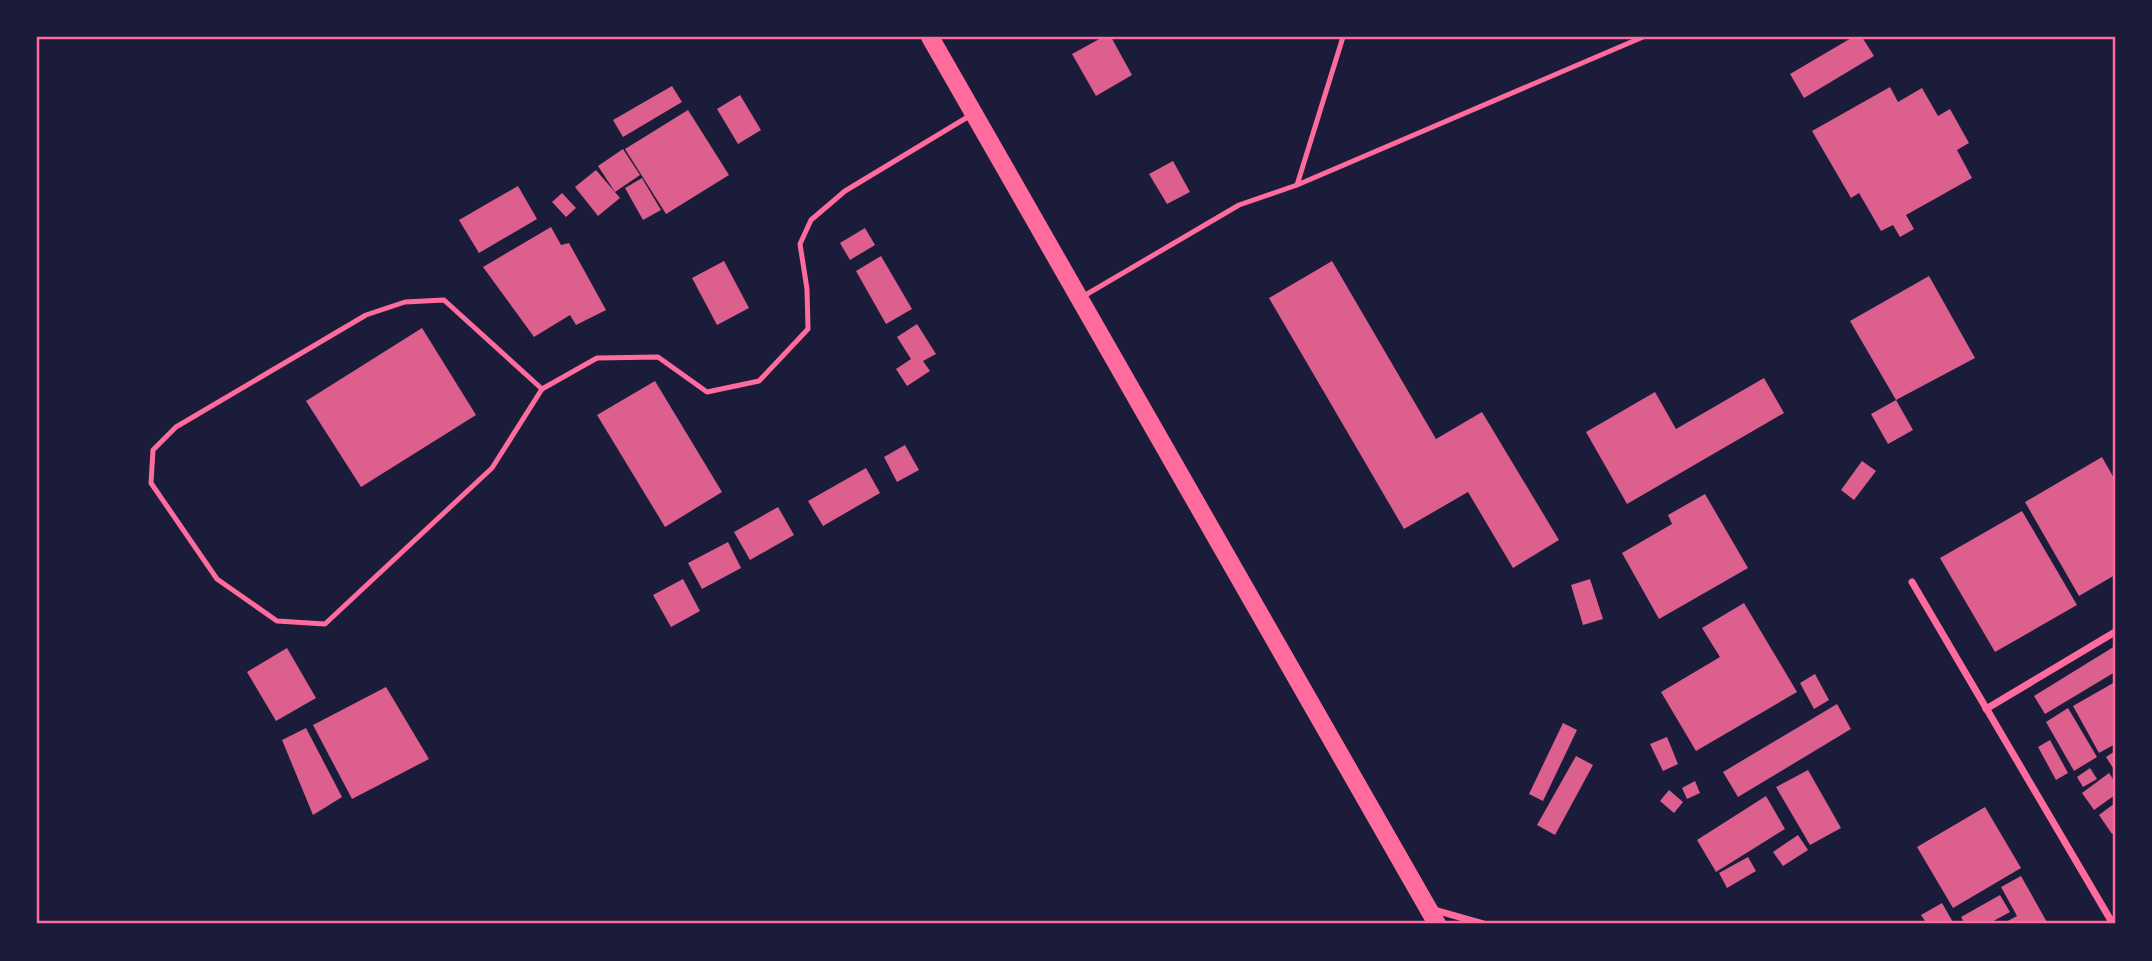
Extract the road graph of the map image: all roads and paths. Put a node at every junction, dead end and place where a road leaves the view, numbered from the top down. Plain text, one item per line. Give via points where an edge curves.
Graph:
1 (930, 37) edge
2 (1343, 37) edge
3 (1643, 37) edge
4 (974, 113) junction
5 (1297, 185) junction
6 (1079, 298) junction
7 (542, 389) junction
8 (1912, 582) dead end
9 (2115, 632) edge
10 (1986, 709) junction
11 (1427, 908) junction
12 (1437, 924) edge
13 (1485, 924) edge
14 (2113, 924) edge

1 - 4 main road
2 - 5 lane
3 - 5 lane
4 - 6 main road
4 - 7 lane via 845,191 811,220 800,244 808,328 759,381 708,392 658,357 597,358
5 - 6 lane via 1239,205
6 - 11 main road
7 - 7 lane via 444,300 405,302 366,315 177,427 153,450 151,483 218,579 276,621 325,624 492,468
8 - 10 street
9 - 10 street
10 - 14 street
11 - 12 main road
11 - 13 street

